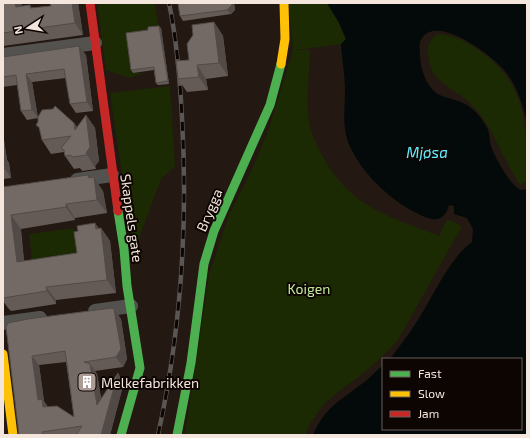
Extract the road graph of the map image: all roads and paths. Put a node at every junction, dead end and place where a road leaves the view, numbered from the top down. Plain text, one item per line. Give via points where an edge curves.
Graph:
1 (90, 3) edge
2 (284, 3) edge
3 (95, 43) junction
4 (3, 55) edge
5 (112, 175) junction
6 (65, 182) edge
7 (131, 306) junction
8 (84, 312) edge
9 (53, 316) edge
10 (3, 323) edge
11 (3, 354) edge
12 (14, 435) edge
13 (121, 435) edge
14 (178, 435) edge

1 - 3 street, Skappels gate
2 - 14 street, Brygga via 283,53 276,92 220,216 203,266 191,365
3 - 4 street
3 - 5 street, Skappels gate
5 - 6 street
5 - 7 street, Skappels gate
7 - 8 street
7 - 13 street, Skappels gate via 140,368
9 - 10 street
11 - 12 street

